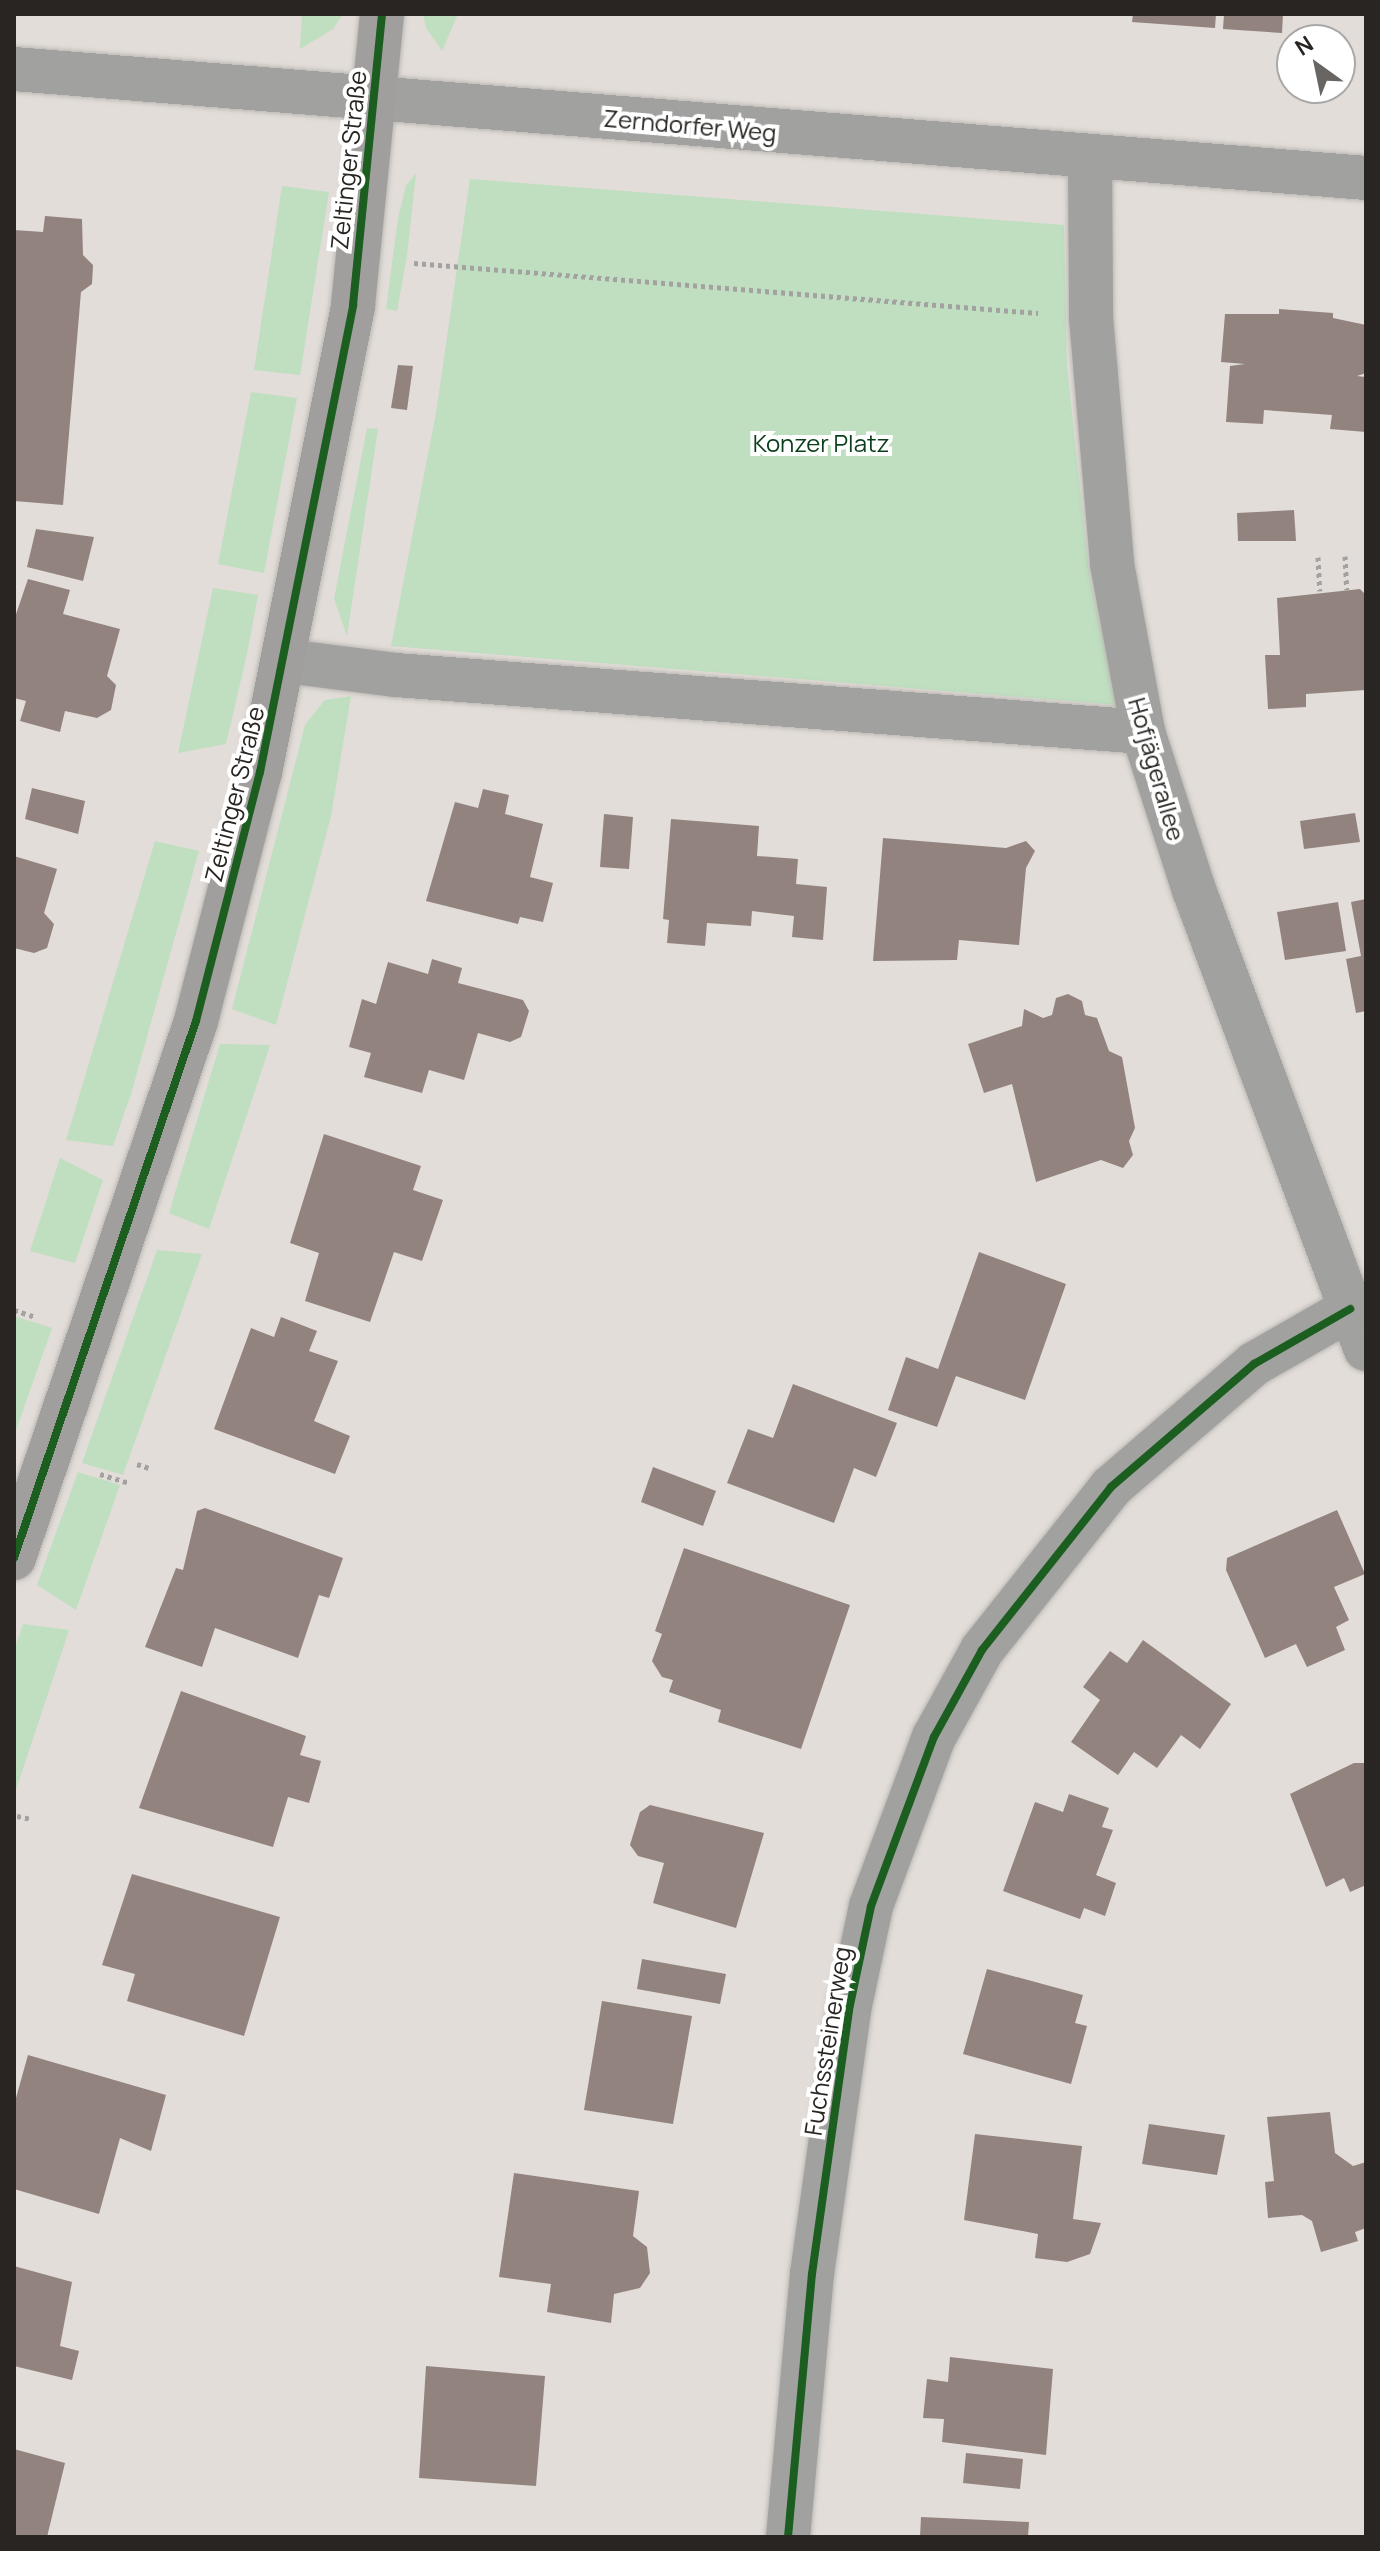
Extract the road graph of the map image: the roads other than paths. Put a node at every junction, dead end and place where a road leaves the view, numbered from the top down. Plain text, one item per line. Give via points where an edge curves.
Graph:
1 (382, 14) edge
2 (14, 69) edge
3 (376, 100) junction
4 (1090, 158) junction
5 (1366, 178) edge
6 (286, 661) junction
7 (1143, 732) junction
8 (1350, 1309) junction
9 (1366, 1349) edge
10 (14, 1558) edge
11 (788, 2537) edge

1 - 3 street, Zeltinger Straße
2 - 3 street, Zerndorfer Weg
3 - 4 street, Zerndorfer Weg
3 - 6 street, Zeltinger Straße via 353,305
4 - 5 street, Zerndorfer Weg
4 - 7 street, Hofjägerallee via 1091,317 1112,564
6 - 7 street via 396,675
6 - 10 street, Zeltinger Straße via 196,1021
7 - 8 street, Hofjägerallee via 1194,890
8 - 9 street, Hofjägerallee
8 - 11 street, Fuchssteinerweg via 1254,1364 1111,1487 982,1650 934,1737 871,1906 850,2005 812,2274

